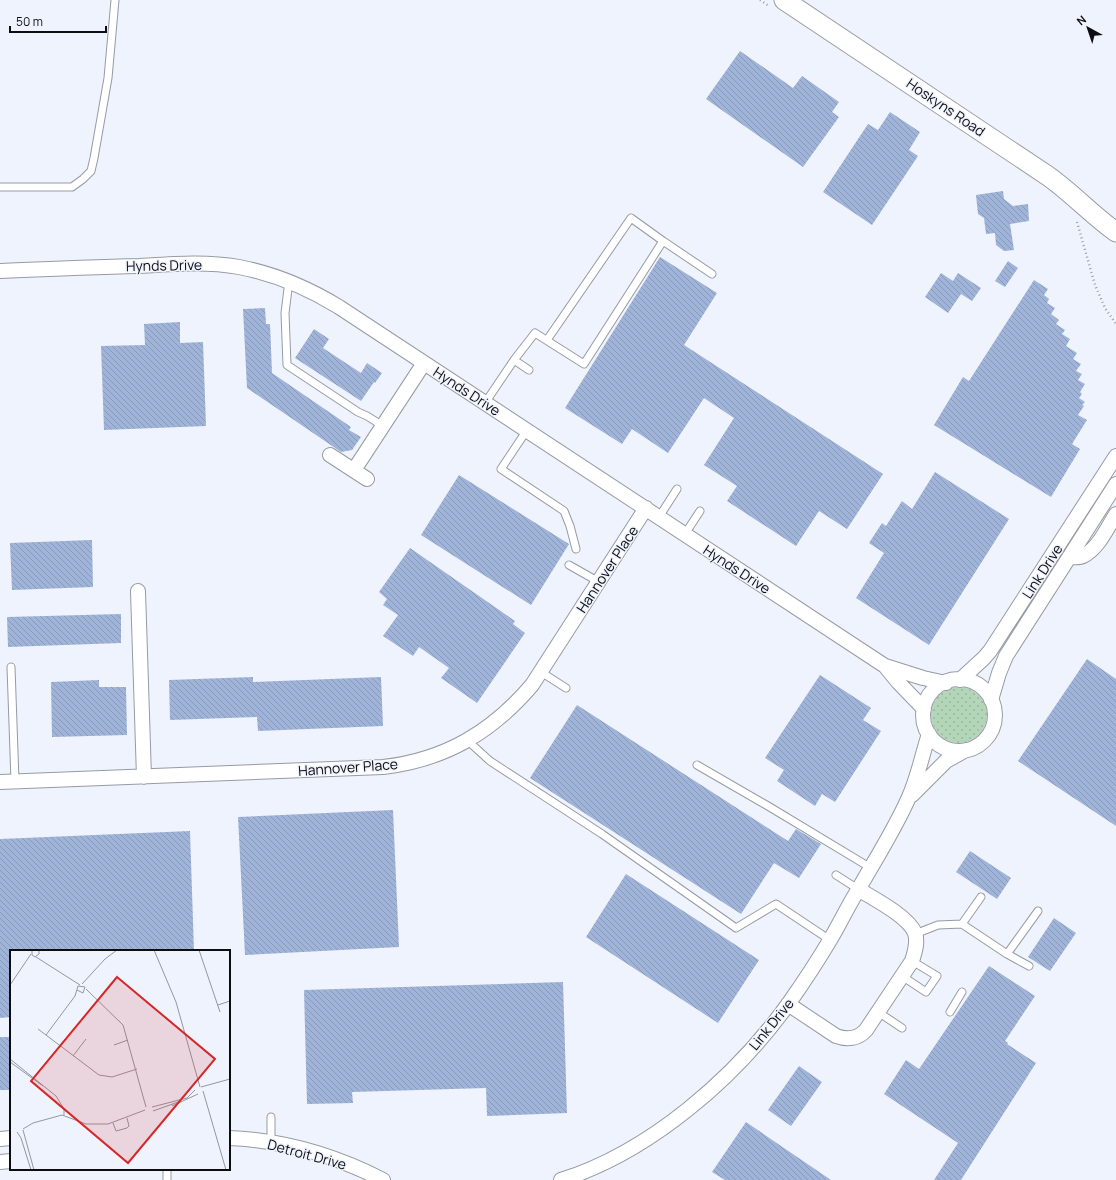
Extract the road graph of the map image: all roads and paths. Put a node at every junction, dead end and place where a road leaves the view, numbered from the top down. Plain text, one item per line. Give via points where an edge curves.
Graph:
1 (115, 0) edge
2 (760, 0) edge
3 (778, 4) edge
4 (0, 187) edge
5 (1075, 218) dead end
6 (1109, 227) edge
7 (663, 241) junction
8 (1116, 248) edge
9 (0, 271) edge
10 (712, 274) dead end
11 (289, 281) junction
12 (1116, 324) edge
13 (547, 340) junction
14 (514, 360) junction
15 (424, 363) junction
16 (530, 370) dead end
17 (486, 403) junction
18 (383, 426) junction
19 (527, 430) junction
20 (330, 455) dead end
21 (1116, 456) edge
22 (354, 470) junction
23 (367, 479) dead end
24 (1116, 484) edge
25 (677, 490) dead end
26 (646, 508) junction
27 (700, 511) dead end
28 (1116, 514) edge
29 (659, 517) junction
30 (686, 534) junction
31 (576, 549) dead end
32 (1070, 557) junction
33 (569, 565) dead end
34 (599, 582) junction
35 (138, 591) dead end
36 (885, 666) junction
37 (11, 667) dead end
38 (541, 672) junction
39 (960, 680) junction
40 (946, 682) junction
41 (566, 688) dead end
42 (991, 700) junction
43 (924, 709) junction
44 (929, 734) junction
45 (468, 741) junction
46 (968, 750) junction
47 (697, 765) dead end
48 (144, 777) junction
49 (14, 781) junction
50 (0, 782) edge
51 (908, 798) junction
52 (871, 868) junction
53 (836, 875) dead end
54 (858, 889) junction
55 (980, 896) dead end
56 (1038, 911) dead end
57 (962, 924) junction
58 (915, 934) junction
59 (830, 940) junction
60 (1007, 954) junction
61 (912, 961) junction
62 (1029, 966) dead end
63 (902, 976) junction
64 (962, 992) dead end
65 (788, 1004) junction
66 (878, 1012) junction
67 (950, 1012) dead end
68 (902, 1028) dead end
69 (271, 1117) dead end
70 (10, 1138) edge
71 (230, 1138) edge
72 (0, 1139) edge
73 (271, 1142) junction
74 (10, 1161) edge
75 (0, 1162) edge
76 (383, 1180) edge
77 (561, 1180) edge

1 - 4 lane via 108,78 91,171 72,187
2 - 3 path
3 - 6 main road, Hoskyns Road via 1048,176
5 - 12 path via 1095,285 1105,308
6 - 8 main road, Hoskyns Road
7 - 10 lane
7 - 13 lane via 631,218
7 - 13 lane via 584,364
9 - 11 street, Hynds Drive via 215,264 238,267
11 - 15 street, Hynds Drive via 340,307
11 - 18 lane via 285,313 287,365
13 - 14 lane via 535,333
14 - 16 lane
14 - 17 lane
15 - 17 street, Hynds Drive
15 - 18 street
17 - 19 street, Hynds Drive
18 - 22 street
19 - 26 street, Hynds Drive
19 - 31 lane via 501,469 564,511
20 - 22 street
21 - 39 street, Link Drive via 990,651
22 - 23 street
24 - 32 street, Link Drive
25 - 29 lane
26 - 29 street, Hynds Drive
26 - 34 street, Hannover Place
27 - 30 lane
28 - 32 street via 1089,552 1081,557
29 - 30 street, Hynds Drive
30 - 36 street, Hynds Drive
32 - 42 street, Link Drive via 1006,656 998,673
33 - 34 lane
34 - 38 street, Hannover Place
35 - 48 street
36 - 40 street, Hynds Drive
36 - 43 street, Hynds Drive
37 - 49 lane
38 - 41 lane
38 - 45 street, Hannover Place via 511,708
39 - 40 street
39 - 42 street via 981,687
40 - 43 street via 932,693
42 - 46 street via 995,712 992,730 984,741
43 - 44 street via 924,722
44 - 46 street via 944,747
44 - 51 street, Link Drive via 920,768
45 - 48 street, Hannover Place via 425,759 390,766
45 - 59 lane via 490,761 602,834 736,928 776,904
46 - 51 street, Link Drive via 946,761
47 - 52 lane
48 - 49 street, Hannover Place
49 - 50 street, Hannover Place
51 - 52 street, Link Drive
52 - 54 street, Link Drive
53 - 54 lane
54 - 58 street via 894,911
54 - 59 street, Link Drive
55 - 57 lane
56 - 60 lane
57 - 58 lane via 938,925
57 - 60 lane
58 - 61 street via 916,947
59 - 65 street, Link Drive
60 - 62 lane
61 - 63 street
61 - 63 lane via 937,976 926,992
63 - 66 street
64 - 67 lane
65 - 66 street via 843,1039 862,1034
65 - 77 street, Link Drive via 745,1056 681,1114 613,1159
66 - 68 lane
69 - 73 lane
70 - 72 street
71 - 73 street, Detroit Drive
73 - 76 street, Detroit Drive via 328,1157
74 - 75 street

